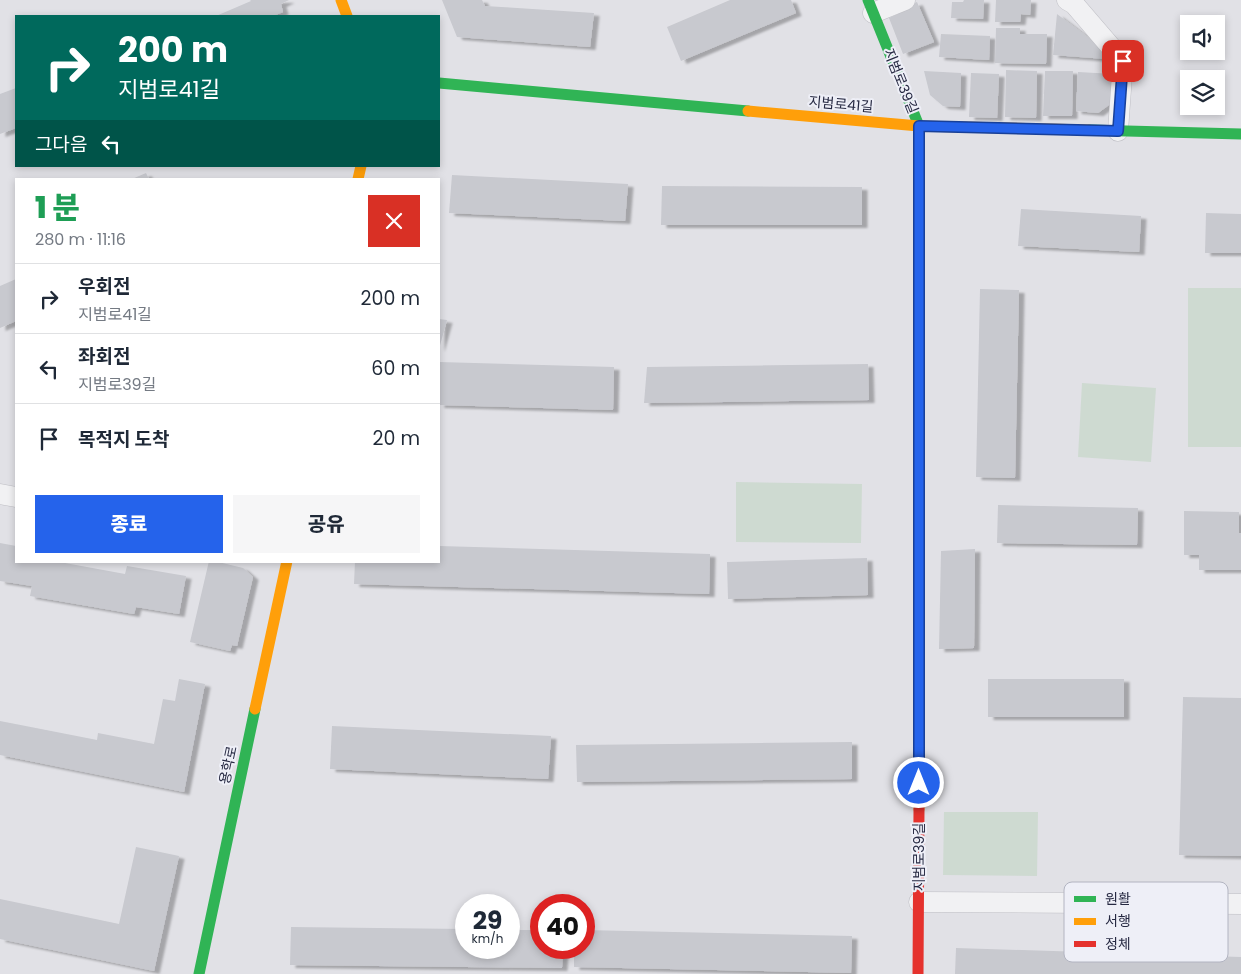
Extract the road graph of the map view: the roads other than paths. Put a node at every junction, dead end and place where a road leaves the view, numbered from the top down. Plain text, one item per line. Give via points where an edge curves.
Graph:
1 (341, 0) edge
2 (905, 0) edge
3 (1067, 0) edge
4 (870, 6) edge
5 (347, 15) edge
6 (440, 83) edge
7 (919, 126) junction
8 (1118, 131) junction
9 (1241, 134) edge
10 (0, 494) edge
11 (15, 497) edge
12 (287, 563) edge
13 (919, 902) junction
14 (1064, 903) edge
15 (1228, 904) edge
16 (1241, 904) edge
17 (199, 974) edge
18 (918, 974) edge

1 - 5 street
2 - 4 street
3 - 8 street via 1123,61
4 - 7 street, 지범로39길
6 - 7 street, 지범로41길
7 - 8 street, 지범로41길
7 - 13 street, 지범로39길
8 - 9 street, 지범로41길
10 - 11 street
12 - 17 street, 용학로
13 - 14 street
13 - 18 street, 지범로39길
15 - 16 street

